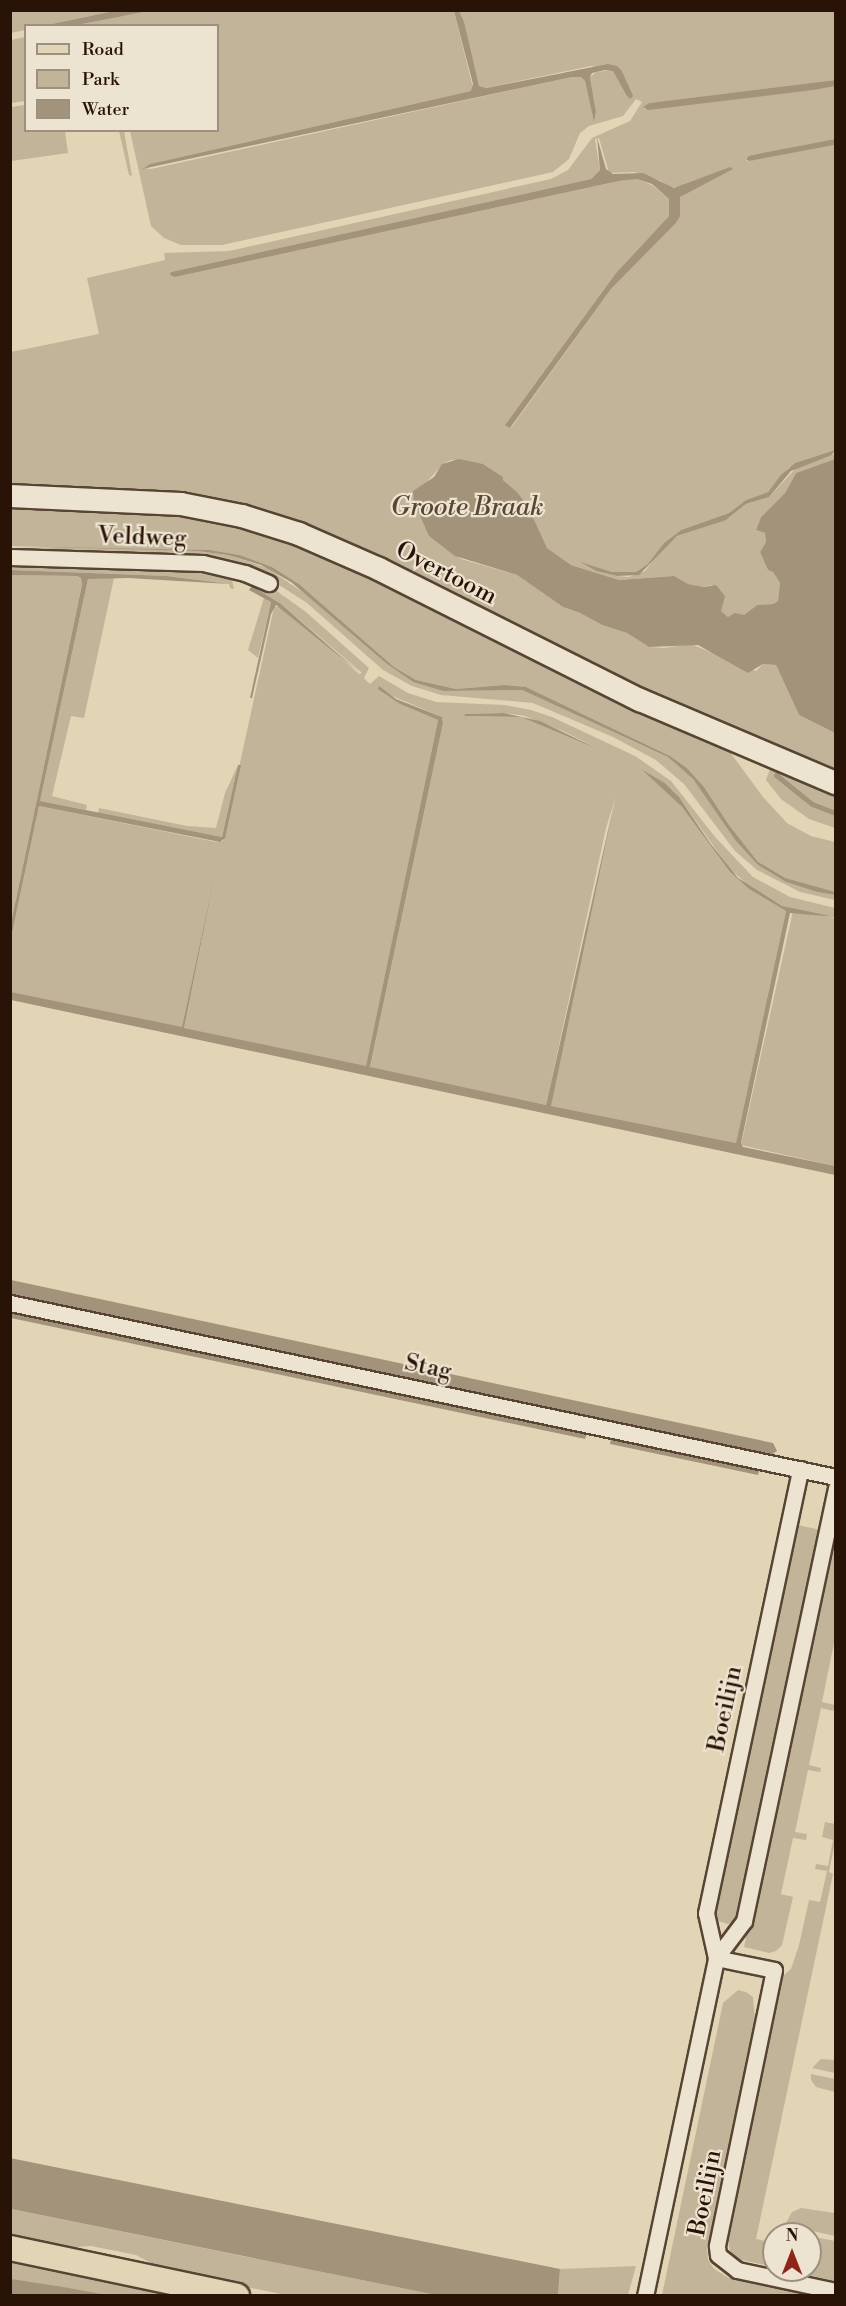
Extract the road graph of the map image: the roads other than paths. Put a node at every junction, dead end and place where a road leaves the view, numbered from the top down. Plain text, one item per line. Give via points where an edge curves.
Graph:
1 (10, 496) edge
2 (10, 557) edge
3 (269, 582) dead end
4 (836, 783) edge
5 (10, 1303) edge
6 (800, 1469) junction
7 (836, 1477) edge
8 (836, 1488) edge
9 (716, 1958) junction
10 (10, 2248) edge
11 (836, 2291) edge
12 (237, 2295) edge
13 (645, 2295) edge

1 - 4 street, Overtoom via 181,504 242,516 299,534 379,569 640,700
2 - 3 street, Veldweg via 203,563
5 - 6 street, Stag
6 - 7 street, Stag
6 - 9 street, Boeilijn via 706,1913
8 - 9 street, Boeilijn via 744,1921
9 - 11 street, Boeilijn via 774,1970 718,2255 737,2270
9 - 13 street, Boeilijn
10 - 12 main road

